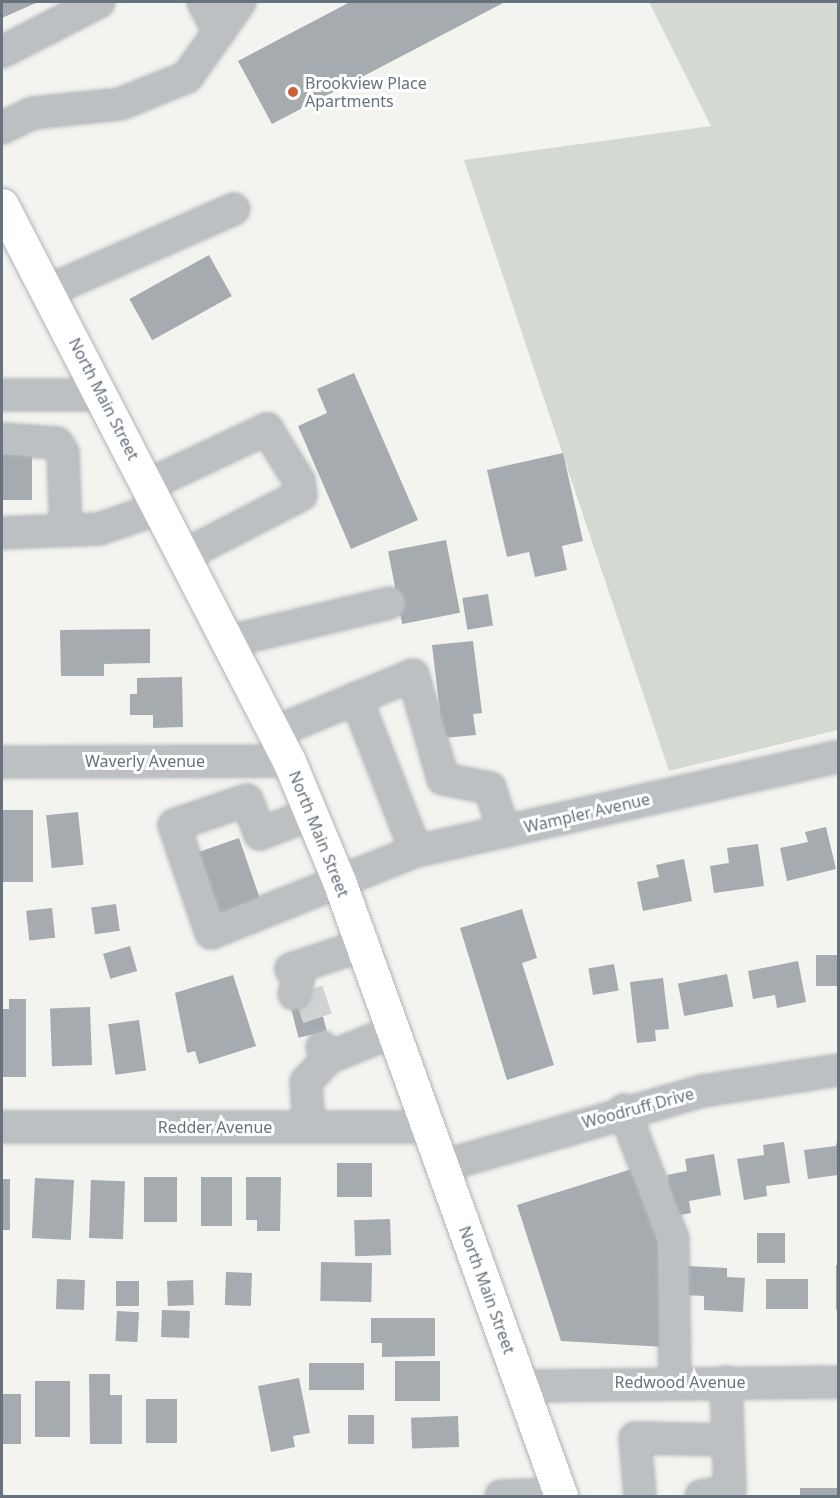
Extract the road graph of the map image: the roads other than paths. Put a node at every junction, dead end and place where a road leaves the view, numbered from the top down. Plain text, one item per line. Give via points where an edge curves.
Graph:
1 (99, 2) edge
2 (202, 2) edge
3 (240, 2) edge
4 (219, 32) junction
5 (2, 52) edge
6 (2, 128) edge
7 (2, 205) edge
8 (234, 209) dead end
9 (48, 291) junction
10 (101, 394) junction
11 (2, 395) edge
12 (2, 439) edge
13 (154, 496) junction
14 (66, 530) junction
15 (2, 533) edge
16 (185, 555) junction
17 (390, 603) dead end
18 (230, 641) junction
19 (356, 698) junction
20 (275, 732) junction
21 (838, 757) edge
22 (289, 761) junction
23 (2, 762) edge
24 (311, 814) junction
25 (504, 832) junction
26 (416, 851) junction
27 (339, 881) junction
28 (363, 945) junction
29 (300, 988) tunnel mouth
30 (394, 1031) junction
31 (838, 1070) edge
32 (624, 1110) junction
33 (429, 1127) junction
34 (2, 1128) edge
35 (309, 1128) junction
36 (443, 1166) junction
37 (675, 1382) junction
38 (726, 1382) junction
39 (838, 1382) edge
40 (522, 1386) junction
41 (728, 1440) junction
42 (561, 1495) edge
43 (501, 1497) edge
44 (640, 1497) edge
45 (701, 1497) edge

1 - 5 street
2 - 4 street
3 - 4 street
4 - 6 street via 187,77 120,105 33,113
7 - 9 main road, North Main Street
8 - 9 street
9 - 10 main road, North Main Street
10 - 11 street
10 - 13 main road, North Main Street
12 - 14 street via 57,443 63,453
13 - 14 street via 99,529
13 - 16 main road, North Main Street
13 - 16 street via 260,430 273,432 301,495
14 - 15 street
16 - 18 main road, North Main Street
17 - 18 street
18 - 20 main road, North Main Street
19 - 20 street
19 - 25 street via 413,675 443,779 490,788
19 - 26 street
20 - 22 main road, North Main Street
21 - 25 street, Wampler Avenue
22 - 23 street, Waverly Avenue
22 - 24 main road, North Main Street
24 - 27 main road, North Main Street
24 - 27 street, Wampler Avenue via 260,834 247,800 174,825 211,933
25 - 26 street, Wampler Avenue
26 - 27 street, Wampler Avenue
27 - 28 main road, North Main Street
28 - 29 street via 291,969
28 - 30 main road, North Main Street
30 - 33 main road, North Main Street
30 - 35 street via 320,1043 306,1082
31 - 32 street, Woodruff Drive via 703,1091
32 - 36 street, Woodruff Drive
32 - 37 street via 673,1239
33 - 35 street, Redder Avenue
33 - 36 main road, North Main Street
34 - 35 street, Redder Avenue
36 - 40 main road, North Main Street
37 - 38 street, Redwood Avenue
37 - 40 street, Redwood Avenue
38 - 39 street, Redwood Avenue
38 - 41 street
40 - 42 main road, North Main Street
41 - 44 street via 635,1438
41 - 45 street via 730,1491
42 - 43 street

